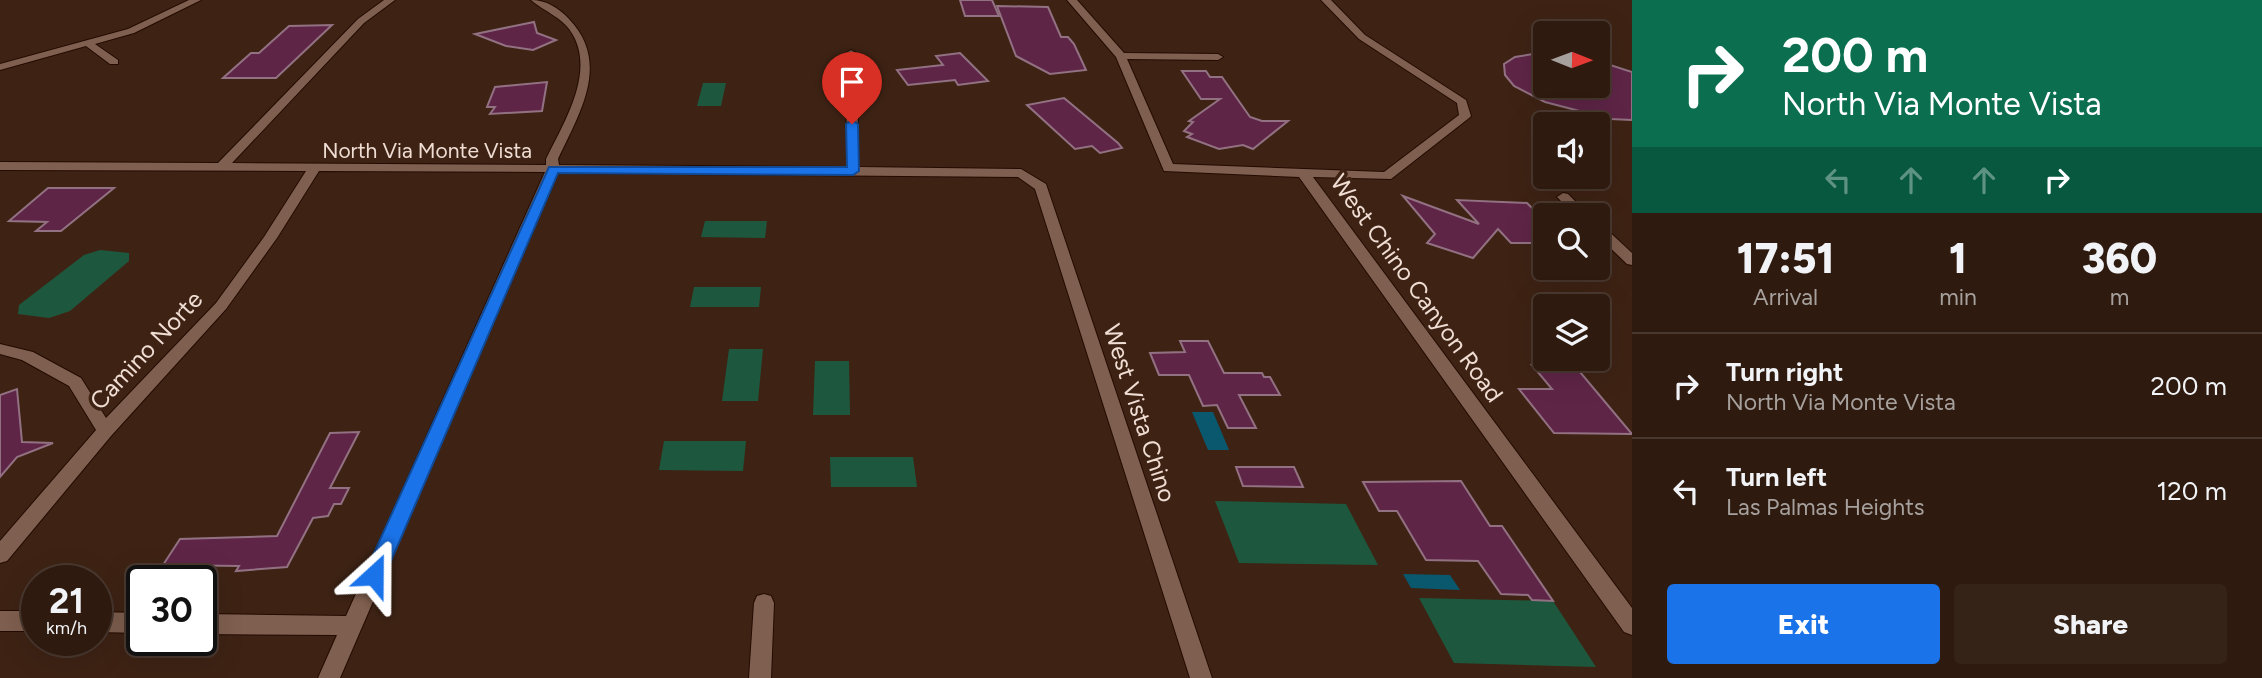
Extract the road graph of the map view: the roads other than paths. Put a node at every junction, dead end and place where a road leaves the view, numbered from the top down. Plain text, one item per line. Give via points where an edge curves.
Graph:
1 (196, 0) edge
2 (390, 0) edge
3 (536, 0) edge
4 (1072, 0) edge
5 (1326, 0) edge
6 (90, 45) junction
7 (851, 53) dead end
8 (1121, 56) junction
9 (1218, 57) dead end
10 (114, 62) dead end
11 (0, 67) edge
12 (0, 166) edge
13 (220, 169) junction
14 (314, 169) junction
15 (553, 170) junction
16 (853, 171) junction
17 (1021, 173) joint
18 (1304, 174) junction
19 (1563, 197) dead end
20 (1570, 203) edge
21 (1610, 240) edge
22 (1632, 261) edge
23 (0, 349) edge
24 (105, 430) junction
25 (0, 555) edge
26 (764, 603) dead end
27 (0, 621) edge
28 (21, 621) edge
29 (217, 624) edge
30 (1632, 625) edge
31 (352, 626) junction
32 (329, 678) edge
33 (760, 678) edge
34 (1200, 678) edge

1 - 6 street via 158,20
2 - 13 street via 361,21
3 - 15 street via 567,19 581,38 588,60 586,88 552,159
4 - 8 street
5 - 18 street, West Chino Canyon Road via 1362,37 1462,102 1465,117 1387,176
6 - 10 street
6 - 11 street
7 - 16 street
8 - 9 street
8 - 18 street via 1168,169
12 - 13 street, North Via Monte Vista
13 - 14 street, North Via Monte Vista
14 - 15 street, North Via Monte Vista
14 - 24 street, Camino Norte via 221,306
15 - 16 street, North Via Monte Vista
15 - 31 street
16 - 17 street, North Via Monte Vista
17 - 34 street, West Vista Chino via 1041,187
18 - 30 street, West Chino Canyon Road
19 - 20 street
21 - 22 street
23 - 24 street via 27,356 75,382
24 - 25 street, Camino Norte
26 - 33 street
27 - 28 street
29 - 31 street
31 - 32 street

